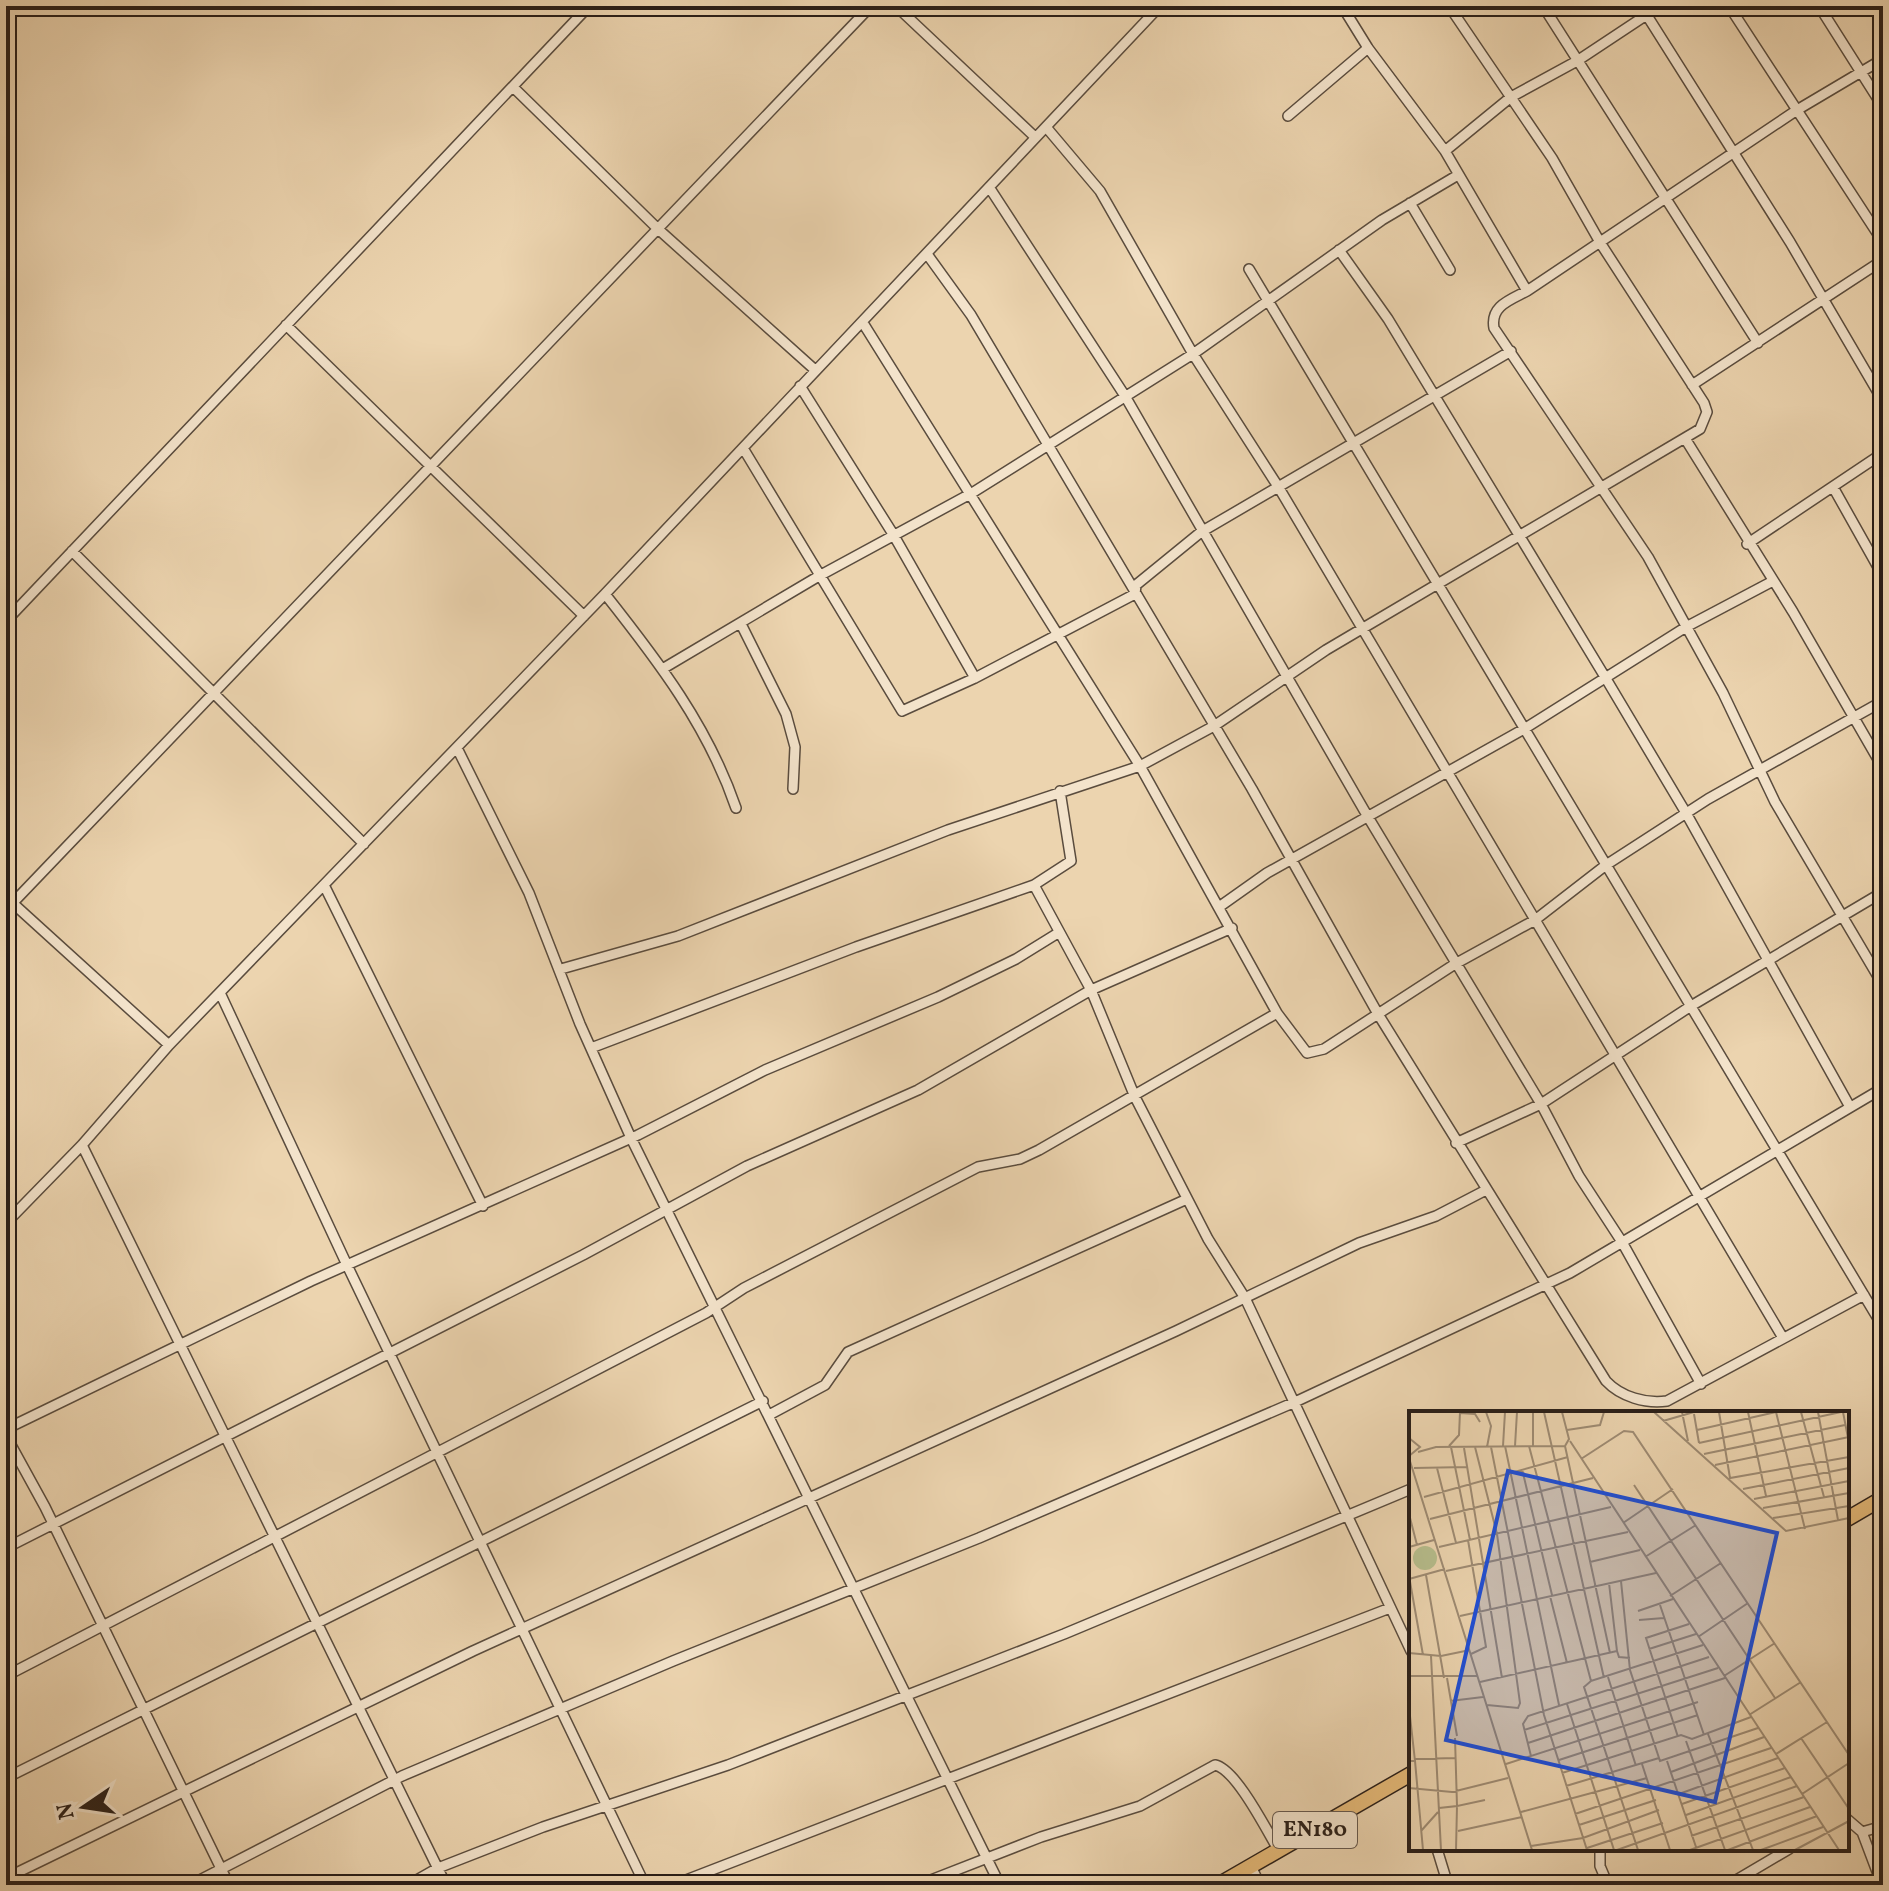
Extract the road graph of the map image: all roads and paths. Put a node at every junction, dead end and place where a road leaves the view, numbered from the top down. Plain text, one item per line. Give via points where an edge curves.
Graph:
1 (589, 6) edge
2 (871, 6) edge
3 (896, 6) edge
4 (1160, 6) edge
5 (1342, 6) edge
6 (1449, 6) edge
7 (1543, 6) edge
8 (1660, 6) edge
9 (1729, 6) edge
10 (1819, 6) edge
11 (1644, 10) edge
12 (1368, 48) junction
13 (1883, 59) edge
14 (1577, 61) junction
15 (1862, 74) junction
16 (513, 87) junction
17 (1511, 97) junction
18 (1883, 107) edge
19 (1797, 110) junction
20 (1288, 116) dead end
21 (1046, 127) junction
22 (1035, 137) junction
23 (1445, 151) junction
24 (1734, 156) junction
25 (1458, 175) junction
26 (989, 187) junction
27 (1668, 198) junction
28 (1410, 203) junction
29 (658, 229) junction
30 (1883, 242) edge
31 (1601, 244) junction
32 (1339, 250) junction
33 (927, 254) junction
34 (1883, 260) edge
35 (1249, 269) dead end
36 (1450, 270) dead end
37 (1527, 291) junction
38 (1267, 299) junction
39 (1823, 301) junction
40 (863, 323) junction
41 (286, 325) junction
42 (1758, 343) junction
43 (1511, 351) junction
44 (1193, 354) junction
45 (814, 369) junction
46 (1692, 385) junction
47 (800, 386) junction
48 (1125, 396) junction
49 (1435, 397) junction
50 (1883, 401) edge
51 (1686, 440) junction
52 (1046, 444) junction
53 (1353, 447) junction
54 (743, 448) junction
55 (1883, 453) edge
56 (431, 466) junction
57 (1602, 487) junction
58 (1833, 487) junction
59 (1279, 488) junction
60 (972, 493) junction
61 (1201, 532) junction
62 (893, 534) junction
63 (1518, 538) junction
64 (1747, 544) junction
65 (72, 551) junction
66 (819, 576) junction
67 (1883, 576) edge
68 (1773, 581) junction
69 (1439, 585) junction
70 (605, 594) junction
71 (1135, 594) junction
72 (584, 616) junction
73 (6, 621) edge
74 (741, 624) junction
75 (1686, 627) junction
76 (1363, 629) junction
77 (1058, 633) junction
78 (664, 668) junction
79 (1287, 676) junction
80 (1605, 677) junction
81 (975, 678) junction
82 (212, 695) junction
83 (1883, 701) edge
84 (1854, 718) junction
85 (1214, 726) junction
86 (1524, 729) junction
87 (457, 748) junction
88 (1140, 766) junction
89 (1761, 768) junction
90 (1883, 768) edge
91 (1448, 772) junction
92 (793, 789) dead end
93 (1060, 791) junction
94 (736, 808) dead end
95 (1686, 813) junction
96 (1368, 817) junction
97 (364, 844) junction
98 (1293, 861) junction
99 (1606, 865) junction
100 (1034, 885) junction
101 (325, 887) junction
102 (1883, 892) edge
103 (8, 903) edge
104 (1219, 907) junction
105 (1845, 915) junction
106 (1535, 920) junction
107 (1232, 928) junction
108 (1058, 933) junction
109 (1768, 961) junction
110 (1455, 964) junction
111 (561, 969) junction
112 (1883, 985) edge
113 (1091, 990) junction
114 (221, 995) junction
115 (1691, 1006) junction
116 (1277, 1013) junction
117 (1378, 1014) junction
118 (169, 1045) junction
119 (591, 1048) junction
120 (1615, 1056) junction
121 (1883, 1088) edge
122 (1135, 1097) junction
123 (1541, 1104) junction
124 (1850, 1107) junction
125 (631, 1138) junction
126 (1456, 1143) junction
127 (82, 1145) junction
128 (1776, 1149) junction
129 (1486, 1190) junction
130 (1698, 1196) junction
131 (1187, 1199) junction
132 (483, 1206) junction
133 (668, 1211) junction
134 (6, 1223) edge
135 (1622, 1242) junction
136 (347, 1265) junction
137 (1546, 1285) junction
138 (1864, 1295) junction
139 (1245, 1298) junction
140 (714, 1309) junction
141 (1883, 1327) edge
142 (1783, 1338) junction
143 (182, 1345) junction
144 (389, 1352) junction
145 (1701, 1384) junction
146 (763, 1401) junction
147 (1295, 1402) junction
148 (769, 1415) junction
149 (6, 1429) edge
150 (226, 1435) junction
151 (6, 1436) edge
152 (436, 1453) junction
153 (1409, 1490) edge
154 (810, 1498) junction
155 (1883, 1498) edge
156 (1350, 1517) junction
157 (1849, 1518) edge
158 (52, 1524) junction
159 (274, 1537) junction
160 (480, 1541) junction
161 (6, 1548) edge
162 (856, 1587) junction
163 (1390, 1608) junction
164 (317, 1622) junction
165 (100, 1627) junction
166 (521, 1629) junction
167 (1409, 1647) edge
168 (6, 1676) edge
169 (909, 1695) junction
170 (355, 1706) junction
171 (561, 1709) junction
172 (145, 1710) junction
173 (1409, 1775) edge
174 (6, 1778) edge
175 (949, 1778) junction
176 (392, 1782) junction
177 (184, 1792) junction
178 (604, 1806) junction
179 (1849, 1820) edge
180 (1883, 1826) edge
181 (1862, 1832) junction
182 (1279, 1851) junction
183 (1438, 1851) edge
184 (1600, 1851) edge
185 (1786, 1851) edge
186 (987, 1858) junction
187 (1251, 1866) junction
188 (221, 1868) junction
189 (438, 1868) junction
190 (8, 1879) edge
191 (190, 1885) edge
192 (229, 1885) edge
193 (408, 1885) edge
194 (446, 1885) edge
195 (645, 1885) edge
196 (673, 1885) edge
197 (918, 1885) edge
198 (1000, 1885) edge
199 (1218, 1885) edge
200 (1260, 1885) edge
201 (1448, 1885) edge
202 (1608, 1885) edge
203 (1728, 1885) edge
204 (1882, 1885) edge

1 - 16 street
2 - 29 street
3 - 22 street
4 - 21 street
5 - 12 street
6 - 17 street
7 - 14 street
8 - 11 street
9 - 19 street
10 - 15 street
11 - 14 street
11 - 24 street
12 - 20 street
12 - 23 street
13 - 15 street
14 - 17 street
14 - 27 street
15 - 18 street
15 - 19 street
16 - 29 street
16 - 41 street
17 - 23 street
17 - 31 street
19 - 24 street
19 - 30 street
21 - 22 street
21 - 44 street via 1100,191
22 - 26 street
23 - 25 street
24 - 27 street
24 - 39 street
25 - 28 street
25 - 37 street
26 - 33 street
26 - 48 street
27 - 31 street
27 - 42 street
28 - 32 street
28 - 36 street
29 - 45 street
29 - 56 street
31 - 37 street
31 - 46 street
32 - 38 street
32 - 49 street
33 - 40 street
33 - 52 street via 971,315
34 - 39 street
35 - 38 street
37 - 43 street via 1492,317
38 - 44 street
38 - 53 street
39 - 42 street
39 - 50 street
40 - 45 street
40 - 60 street
41 - 56 street
41 - 65 street
42 - 46 street
43 - 49 street
43 - 57 street
44 - 48 street
44 - 59 street
45 - 47 street
46 - 51 street via 1707,412 1700,429
47 - 54 street
47 - 62 street
48 - 52 street
48 - 61 street
49 - 53 street
49 - 63 street
51 - 57 street
51 - 64 street
52 - 60 street
52 - 71 street
53 - 59 street
53 - 69 street
54 - 66 street
54 - 70 street
55 - 58 street
56 - 72 street
56 - 82 street
57 - 63 street
57 - 75 street
58 - 64 street
58 - 67 street
59 - 61 street
59 - 76 street
60 - 62 street
60 - 77 street
61 - 71 street via 1136,585
61 - 79 street
62 - 66 street
62 - 81 street
63 - 69 street
63 - 80 street
64 - 68 street
65 - 73 street
65 - 82 street
66 - 74 street
66 - 81 street via 902,711
68 - 75 street
68 - 84 street
69 - 76 street
69 - 86 street
70 - 72 street
70 - 78 street
71 - 77 street
71 - 85 street
72 - 87 street
74 - 78 street
74 - 92 street via 786,714 795,747
75 - 80 street
75 - 89 street
76 - 79 street
76 - 91 street
77 - 81 street
77 - 88 street
78 - 94 street via 723,771
79 - 85 street
79 - 96 street
80 - 86 street
80 - 95 street
82 - 97 street
82 - 103 street
83 - 84 street
84 - 89 street
84 - 90 street
85 - 88 street
85 - 98 street
86 - 91 street
86 - 99 street
87 - 97 street
87 - 111 street
88 - 93 street
88 - 104 street
89 - 95 street
89 - 105 street via 1775,802
91 - 96 street
91 - 106 street
93 - 100 street via 1071,861
93 - 111 street via 678,936
95 - 99 street
95 - 109 street
96 - 98 street
96 - 110 street
97 - 101 street
98 - 104 street
98 - 117 street
99 - 106 street
99 - 115 street
100 - 108 street
100 - 119 street
101 - 114 street
101 - 132 street
102 - 105 street
103 - 118 street
104 - 107 street
105 - 109 street
105 - 112 street
106 - 110 street
106 - 120 street
107 - 113 street
107 - 116 street
108 - 113 street
108 - 125 street via 938,997 765,1070
109 - 115 street
109 - 124 street
110 - 117 street
110 - 123 street
111 - 119 street
113 - 122 street
113 - 133 street via 918,1090 747,1166
114 - 118 street
114 - 136 street
115 - 120 street
115 - 128 street
116 - 117 street via 1313,1054
116 - 122 street
117 - 126 street
118 - 127 street
119 - 125 street
120 - 123 street
120 - 130 street
121 - 124 street
122 - 131 street
122 - 140 street via 1030,1155 978,1167 744,1288
123 - 126 street
123 - 135 street
124 - 128 street
125 - 132 street
125 - 133 street
126 - 129 street
127 - 134 street
127 - 143 street
128 - 130 street
128 - 138 street
129 - 137 street
129 - 139 street
130 - 135 street
130 - 142 street
131 - 139 street
131 - 148 street via 848,1352 825,1385
132 - 136 street
133 - 140 street
133 - 144 street
135 - 137 street
135 - 145 street
136 - 143 street
136 - 144 street
137 - 145 street via 1613,1388 1655,1403
137 - 147 street
138 - 141 street
138 - 142 street
139 - 147 street
139 - 154 street
140 - 146 street
140 - 152 street
142 - 145 street
143 - 149 street
143 - 150 street
144 - 150 street
144 - 152 street
146 - 148 street
146 - 160 street
147 - 156 street
147 - 162 street
148 - 154 street
150 - 158 street
150 - 159 street
151 - 158 street
152 - 159 street
152 - 160 street
153 - 156 street
154 - 162 street
154 - 166 street
155 - 157 main road
156 - 163 street
156 - 169 street
158 - 161 street
158 - 165 street
159 - 164 street
159 - 165 street
160 - 164 street
160 - 166 street
162 - 169 street
162 - 171 street
163 - 167 street
163 - 175 street
164 - 170 street
164 - 172 street
165 - 168 street
165 - 172 street
166 - 170 street
166 - 171 street
169 - 175 street
169 - 178 street
170 - 176 street
170 - 177 street
171 - 176 street
171 - 178 street
172 - 174 street
172 - 177 street
173 - 182 main road, EN180
175 - 186 street
175 - 196 street
176 - 188 street
176 - 189 street
177 - 188 street
177 - 190 street
178 - 189 street
178 - 195 street
179 - 181 street
180 - 181 street
181 - 204 street
182 - 186 street via 1236,1781 1215,1765 1140,1806
182 - 187 main road, EN180
183 - 201 street
184 - 202 street
185 - 203 street
186 - 197 street
186 - 198 street
187 - 199 main road, EN180
187 - 200 street
188 - 191 street
188 - 192 street
189 - 193 street
189 - 194 street

